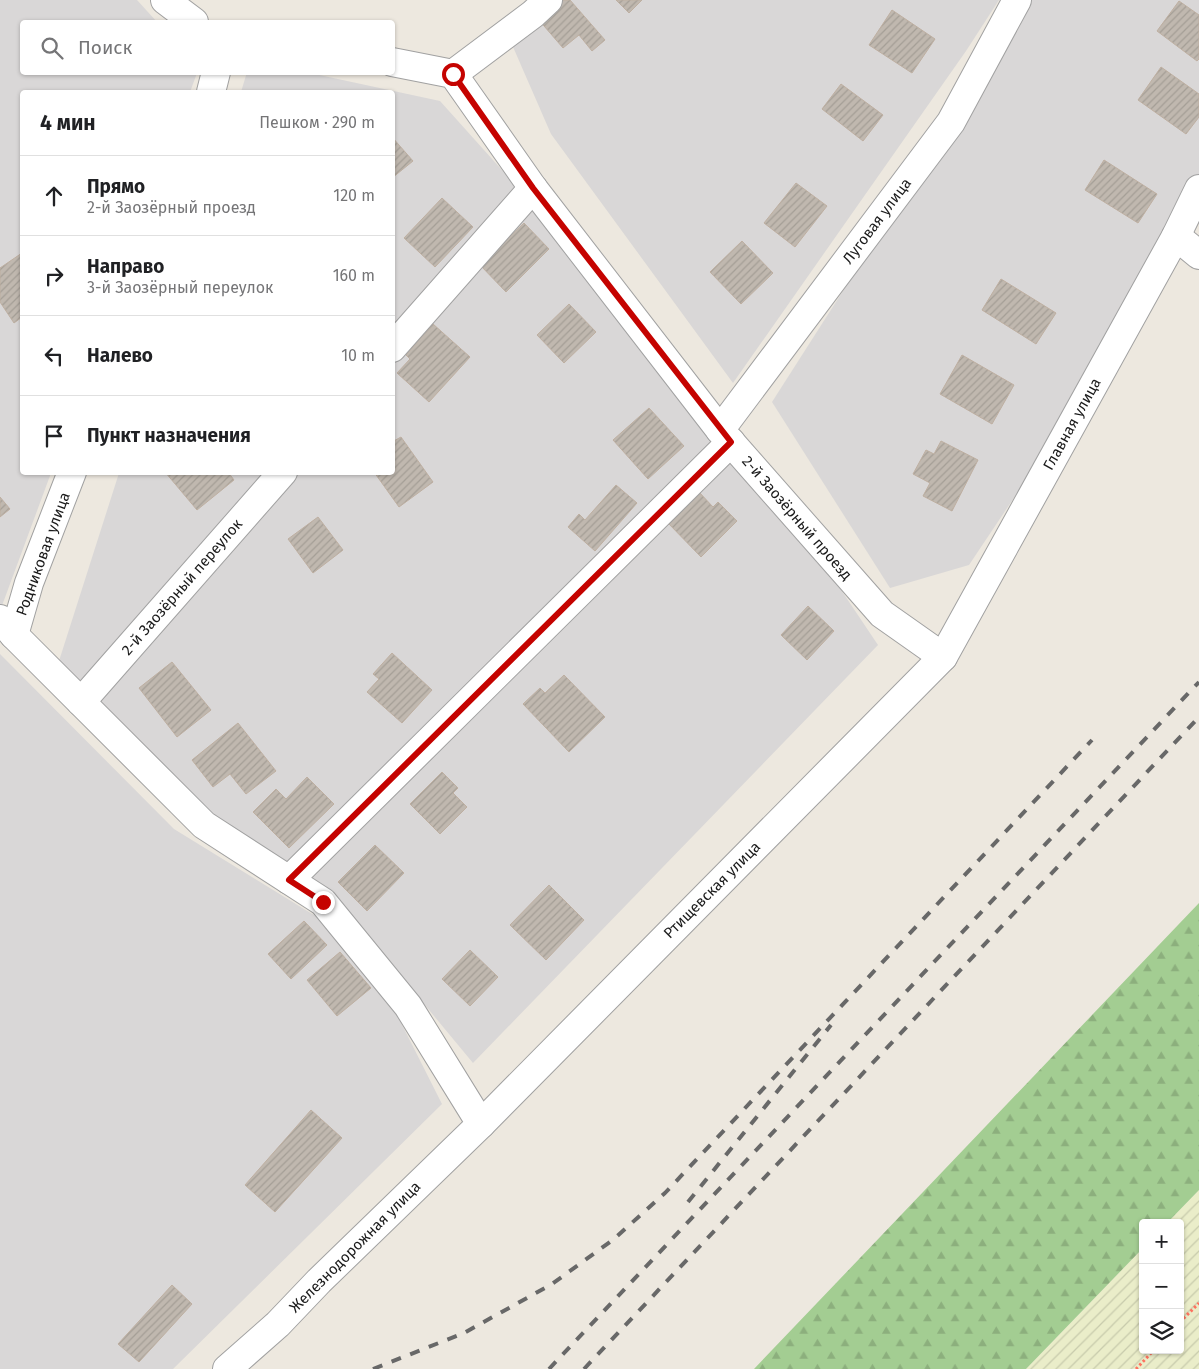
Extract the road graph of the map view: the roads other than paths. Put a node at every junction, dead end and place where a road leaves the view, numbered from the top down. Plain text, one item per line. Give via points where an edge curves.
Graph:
1 (165, 0) edge
2 (548, 0) edge
3 (1017, 0) edge
4 (191, 20) edge
5 (395, 63) edge
6 (453, 74) junction
7 (215, 75) edge
8 (212, 90) edge
9 (533, 188) junction
10 (1199, 190) edge
11 (1176, 236) junction
12 (1199, 255) edge
13 (395, 345) edge
14 (725, 436) junction
15 (71, 475) edge
16 (280, 475) edge
17 (7, 627) edge
18 (943, 657) junction
19 (81, 702) junction
20 (289, 880) junction
21 (481, 1124) junction
22 (226, 1369) edge

1 - 4 street
2 - 6 street
3 - 14 street, Луговая улица via 951,122
5 - 6 street
6 - 9 street, 2-й Заозёрный проезд
7 - 8 street
9 - 13 street
9 - 14 street, 2-й Заозёрный проезд
10 - 11 street, Главная улица
11 - 12 street
11 - 18 street, Главная улица
14 - 18 street, 2-й Заозёрный проезд via 882,614
14 - 20 street, Луговая улица
15 - 17 street, Родниковая улица via 29,583
16 - 19 street, 2-й Заозёрный переулок
17 - 19 street
18 - 21 street, Ртищевская улица
19 - 20 street via 204,825
20 - 21 street via 323,902 408,1006
21 - 22 street, Железнодорожная улица via 278,1324

